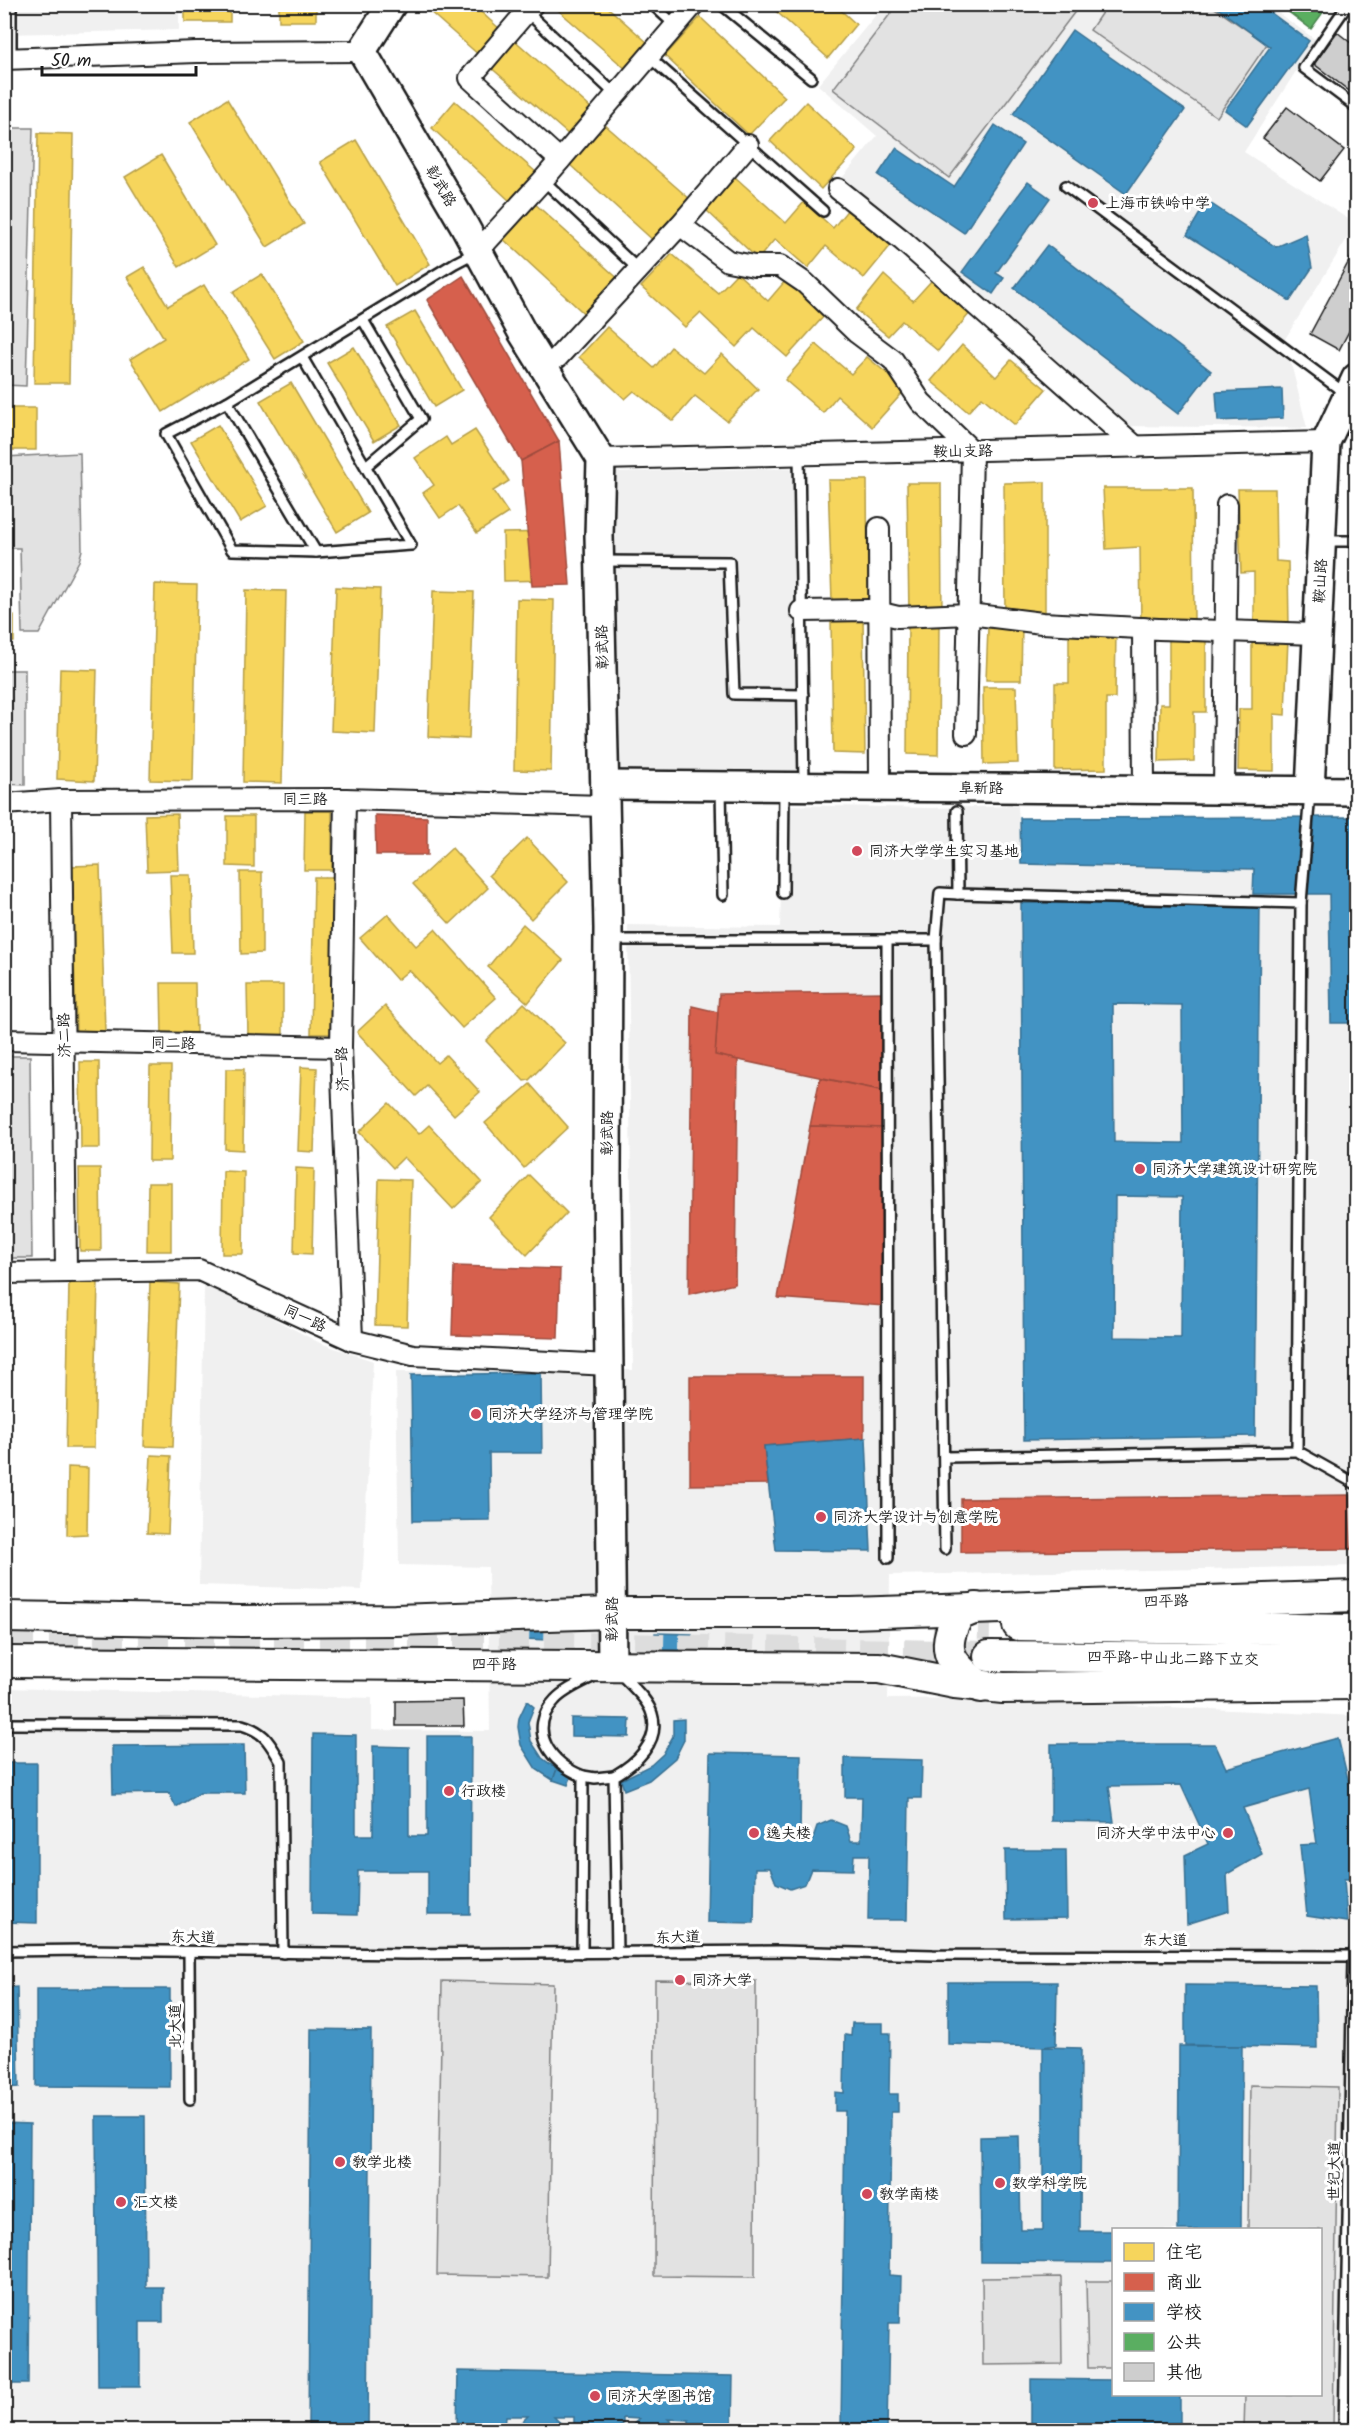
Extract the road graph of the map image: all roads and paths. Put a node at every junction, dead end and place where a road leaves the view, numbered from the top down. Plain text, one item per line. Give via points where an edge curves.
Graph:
1 (11, 4) edge
2 (392, 4) edge
3 (652, 4) edge
4 (694, 4) edge
5 (721, 4) edge
6 (1348, 5) edge
7 (530, 8) edge
8 (1356, 11) edge
9 (675, 25) junction
10 (362, 51) junction
11 (648, 56) junction
12 (8, 59) edge
13 (811, 78) dead end
14 (615, 94) junction
15 (1356, 107) edge
16 (748, 145) junction
17 (560, 160) junction
18 (543, 180) junction
19 (1066, 186) dead end
20 (838, 189) dead end
21 (823, 211) dead end
22 (680, 225) junction
23 (478, 251) junction
24 (639, 270) junction
25 (363, 320) junction
26 (302, 357) junction
27 (557, 358) dead end
28 (1354, 391) edge
29 (227, 402) junction
30 (1326, 442) junction
31 (1136, 447) junction
32 (972, 451) junction
33 (800, 455) junction
34 (601, 459) junction
35 (366, 466) junction
36 (1227, 506) dead end
37 (879, 528) dead end
38 (1322, 541) junction
39 (1356, 541) edge
40 (316, 552) junction
41 (600, 561) junction
42 (801, 611) junction
43 (880, 613) junction
44 (969, 614) junction
45 (1143, 628) junction
46 (1226, 631) junction
47 (1317, 633) junction
48 (803, 695) junction
49 (966, 734) dead end
50 (721, 786) junction
51 (794, 787) junction
52 (880, 788) junction
53 (1144, 790) junction
54 (1224, 790) junction
55 (1310, 791) junction
56 (1356, 791) edge
57 (605, 796) junction
58 (345, 799) junction
59 (61, 800) junction
60 (4, 804) edge
61 (957, 811) dead end
62 (783, 893) dead end
63 (958, 894) junction
64 (723, 895) dead end
65 (1301, 903) junction
66 (608, 940) junction
67 (887, 940) junction
68 (936, 940) junction
69 (4, 1041) edge
70 (64, 1041) junction
71 (341, 1047) junction
72 (66, 1271) junction
73 (4, 1274) edge
74 (351, 1340) junction
75 (609, 1365) junction
76 (1297, 1451) junction
77 (945, 1457) junction
78 (1356, 1484) edge
79 (945, 1549) dead end
80 (888, 1558) dead end
81 (1356, 1596) edge
82 (613, 1613) junction
83 (983, 1616) junction
84 (4, 1617) edge
85 (1356, 1630) edge
86 (989, 1656) tunnel mouth
87 (1356, 1659) edge
88 (4, 1662) edge
89 (612, 1665) junction
90 (1356, 1684) edge
91 (981, 1687) junction
92 (4, 1724) edge
93 (583, 1776) junction
94 (614, 1776) junction
95 (4, 1951) edge
96 (1355, 1952) edge
97 (189, 1953) junction
98 (283, 1953) junction
99 (582, 1953) junction
100 (617, 1953) junction
101 (190, 2099) dead end
102 (1344, 2430) edge

1 - 12 lane
2 - 10 street
3 - 9 lane
4 - 9 street
5 - 13 lane
6 - 8 lane
6 - 15 lane via 1304,68
7 - 14 lane
7 - 17 street via 470,78
9 - 11 street
10 - 12 street
10 - 23 street, 彰武路
11 - 14 street
11 - 16 lane
14 - 17 street
16 - 21 lane
16 - 22 street
17 - 18 street
18 - 23 street
18 - 24 lane
19 - 28 lane
20 - 31 street via 902,240
22 - 24 street
22 - 32 street via 728,261 780,266 805,283 892,360 921,402
23 - 25 lane
23 - 34 street, 彰武路 via 533,351
24 - 27 street
25 - 26 lane
25 - 35 lane via 421,419
26 - 29 lane
26 - 35 lane
28 - 30 street, 鞍山路
29 - 40 lane
29 - 40 lane via 166,434 231,550
30 - 31 street, 鞍山支路
30 - 38 street, 鞍山路
31 - 32 street, 鞍山支路
32 - 33 street, 鞍山支路
32 - 44 street
33 - 34 street, 鞍山支路
33 - 42 lane
34 - 41 street, 彰武路
35 - 40 lane via 411,545
36 - 46 street
37 - 43 street
38 - 39 lane
38 - 47 street, 鞍山路
41 - 48 lane via 729,562 734,694
41 - 57 street, 彰武路
42 - 43 street
42 - 48 lane
43 - 44 street via 898,618
43 - 52 street
44 - 45 street via 1042,623
44 - 49 street
45 - 46 street
45 - 53 street
46 - 47 street
46 - 54 street
47 - 55 street, 鞍山路
48 - 51 lane
50 - 51 street, 阜新路
50 - 57 street, 阜新路
50 - 64 lane
51 - 52 street, 阜新路
51 - 62 lane
52 - 53 street, 阜新路
53 - 54 street, 阜新路
54 - 55 street, 阜新路
55 - 56 street, 阜新路
55 - 65 lane
57 - 58 street, 同三路
57 - 66 street, 彰武路
58 - 59 street, 同三路
58 - 71 street, 济一路
59 - 60 street, 同三路
59 - 70 street, 济二路
61 - 63 lane
63 - 65 lane
63 - 68 lane via 940,893
65 - 76 lane
66 - 67 lane
66 - 75 street, 彰武路
67 - 68 lane
67 - 80 lane
68 - 77 lane
69 - 70 street, 同二路
70 - 71 street, 同二路
70 - 72 street, 济二路
71 - 74 street, 济一路
72 - 73 street, 同一路
72 - 74 street, 同一路 via 199,1270
74 - 75 street, 同一路 via 413,1355
75 - 82 street, 彰武路
76 - 77 lane
76 - 78 lane
77 - 79 lane
81 - 83 main road, 四平路
82 - 83 main road, 四平路
82 - 84 main road, 四平路 via 395,1620
82 - 89 street, 彰武路
83 - 85 main road, 四平路-中山北二路下立交
83 - 91 main road via 959,1615 948,1648 954,1665
86 - 87 main road, 四平路-中山北二路下立交
88 - 89 main road, 四平路
89 - 91 main road, 四平路 via 879,1668
89 - 93 lane via 556,1699 543,1717 542,1736 552,1755
89 - 94 lane via 642,1697 652,1714 654,1733 644,1752
90 - 91 main road, 四平路
92 - 98 lane via 242,1725 259,1730 281,1762
93 - 94 lane
93 - 99 lane
94 - 100 lane
95 - 97 lane, 东大道
96 - 100 lane, 东大道
96 - 102 lane, 世纪大道
97 - 98 lane, 东大道
97 - 101 lane, 北大道
98 - 99 lane, 东大道
99 - 100 lane, 东大道

